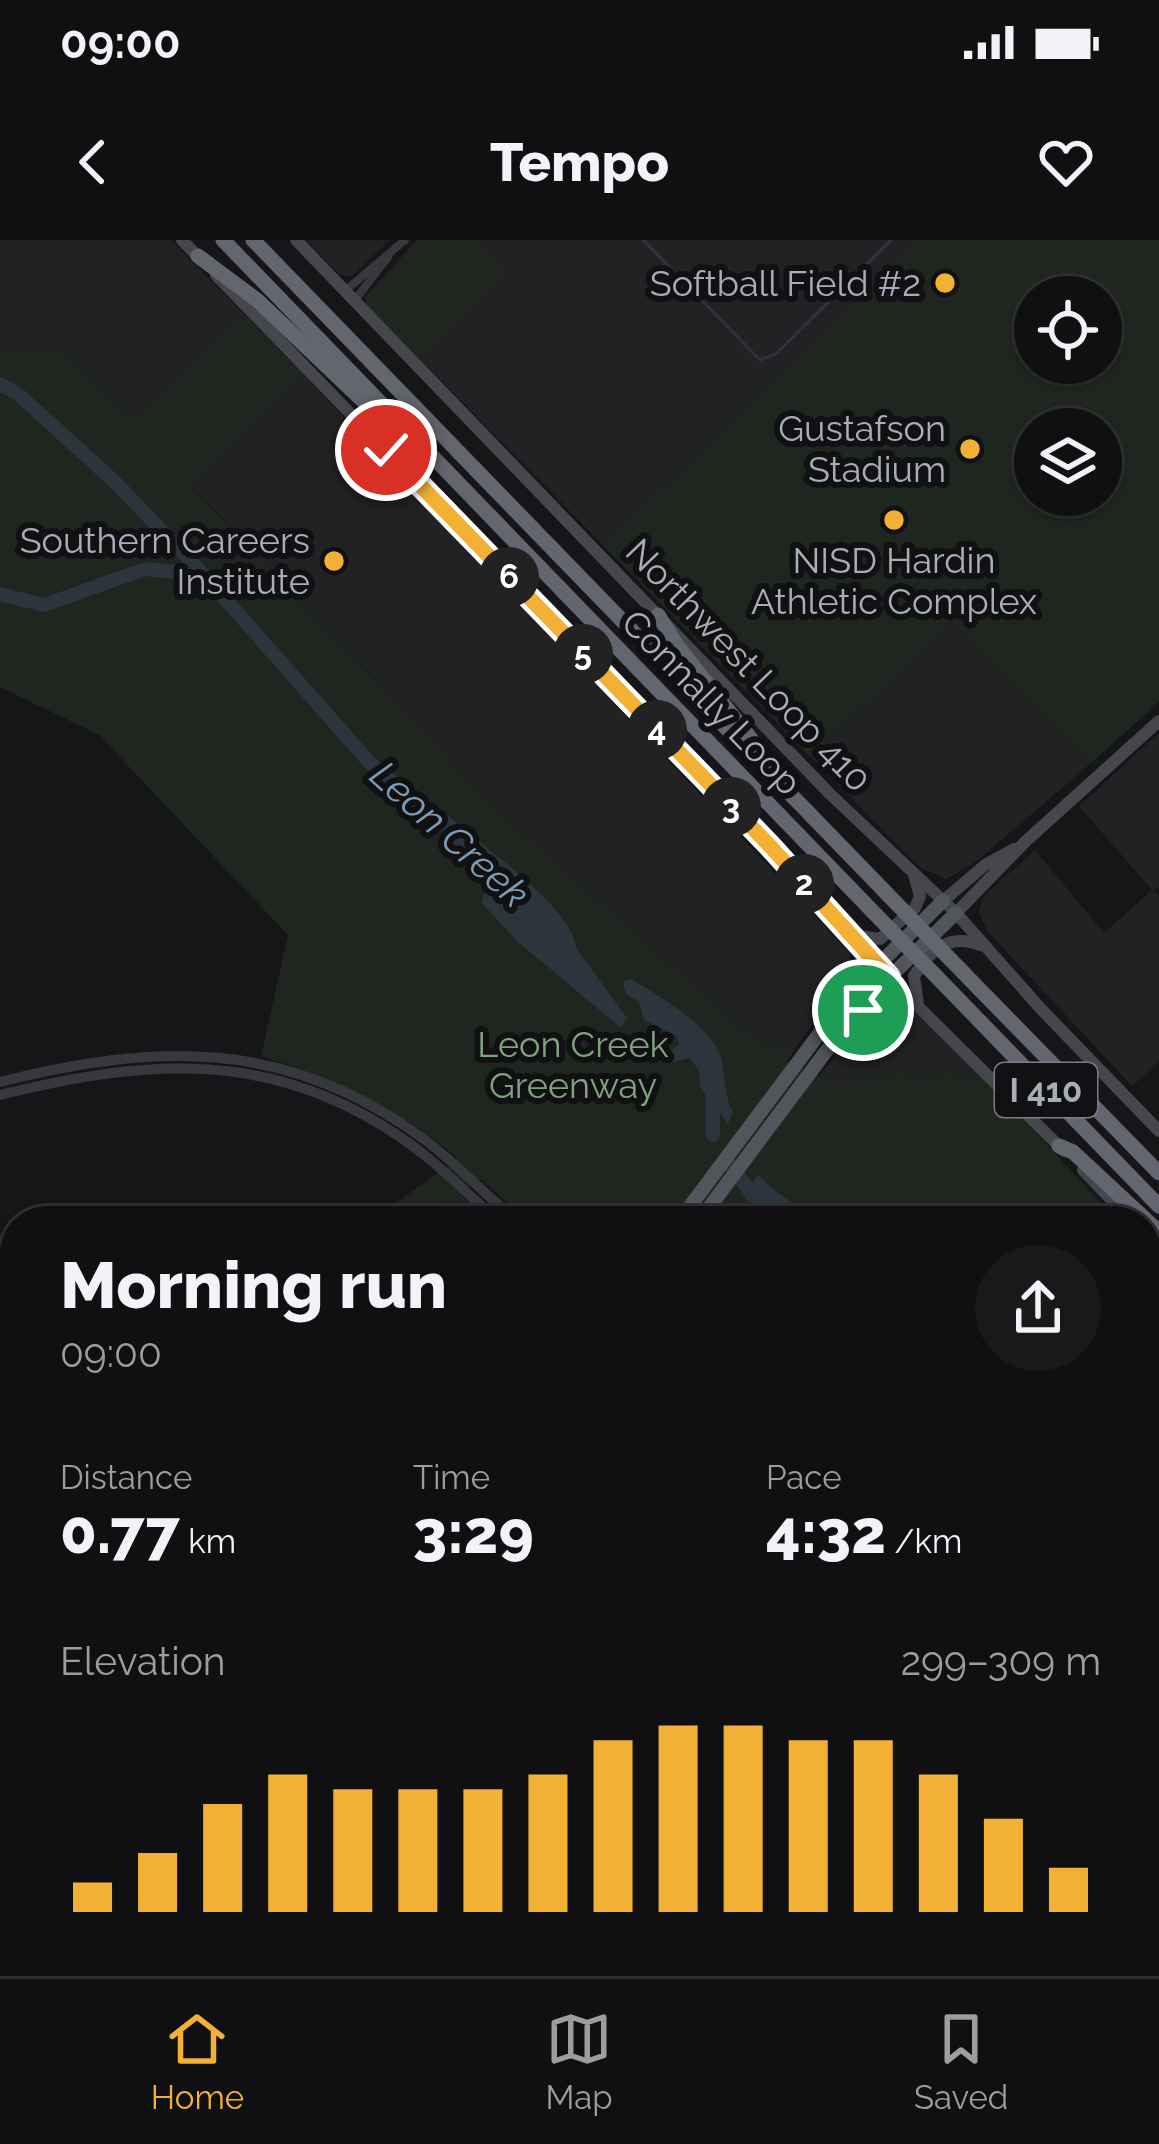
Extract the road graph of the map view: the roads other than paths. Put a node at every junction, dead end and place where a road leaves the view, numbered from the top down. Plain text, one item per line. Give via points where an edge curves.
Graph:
1 (182, 240) edge
2 (223, 240) edge
3 (253, 240) edge
4 (296, 240) edge
5 (405, 240) edge
6 (198, 256) junction
7 (349, 296) junction
8 (477, 502) junction
9 (658, 614) junction
10 (1159, 721) edge
11 (774, 778) junction
12 (1026, 841) junction
13 (973, 875) junction
14 (917, 878) junction
15 (979, 891) junction
16 (943, 902) junction
17 (956, 913) junction
18 (846, 932) junction
19 (858, 946) junction
20 (986, 948) junction
21 (876, 965) junction
22 (889, 977) junction
23 (849, 994) junction
24 (920, 1007) junction
25 (846, 1025) junction
26 (43, 1078) junction
27 (0, 1082) edge
28 (0, 1095) edge
29 (1159, 1131) edge
30 (753, 1135) junction
31 (1060, 1146) junction
32 (435, 1155) junction
33 (1159, 1173) edge
34 (484, 1206) edge
35 (499, 1206) edge
36 (697, 1206) edge
37 (1118, 1206) edge
38 (1131, 1206) edge
39 (1159, 1206) edge

1 - 6 main road
2 - 8 highway, Connally Loop / I 410
3 - 11 highway, Connally Loop / I 410
4 - 7 main road, Northwest Loop 410
5 - 7 street
6 - 8 highway via 246,290 386,427
6 - 18 main road
7 - 9 main road, Northwest Loop 410
8 - 39 highway, Connally Loop / I 410, bridge
9 - 11 highway
9 - 14 main road, Northwest Loop 410
10 - 12 main road
11 - 33 highway, Connally Loop / I 410, bridge
12 - 13 main road
12 - 15 main road
13 - 14 main road via 949,888
13 - 16 main road
14 - 16 main road, Northwest Loop 410
14 - 18 main road via 919,902 886,936
15 - 17 main road
15 - 20 main road via 972,915
16 - 17 main road, Northwest Loop 410
16 - 21 main road
17 - 20 main road, Northwest Loop 410
17 - 22 main road
18 - 19 main road
19 - 21 main road
19 - 23 main road via 860,969
20 - 24 main road via 943,943 914,976
20 - 29 main road, Northwest Loop 410
21 - 22 main road
21 - 23 main road
22 - 24 main road
22 - 25 main road
23 - 30 main road
24 - 25 main road via 886,996
24 - 31 main road
25 - 30 main road
26 - 27 street
26 - 28 street
26 - 32 street via 104,1058 246,1061 374,1107
30 - 36 main road
31 - 37 main road
31 - 38 highway
32 - 34 street
32 - 35 street

